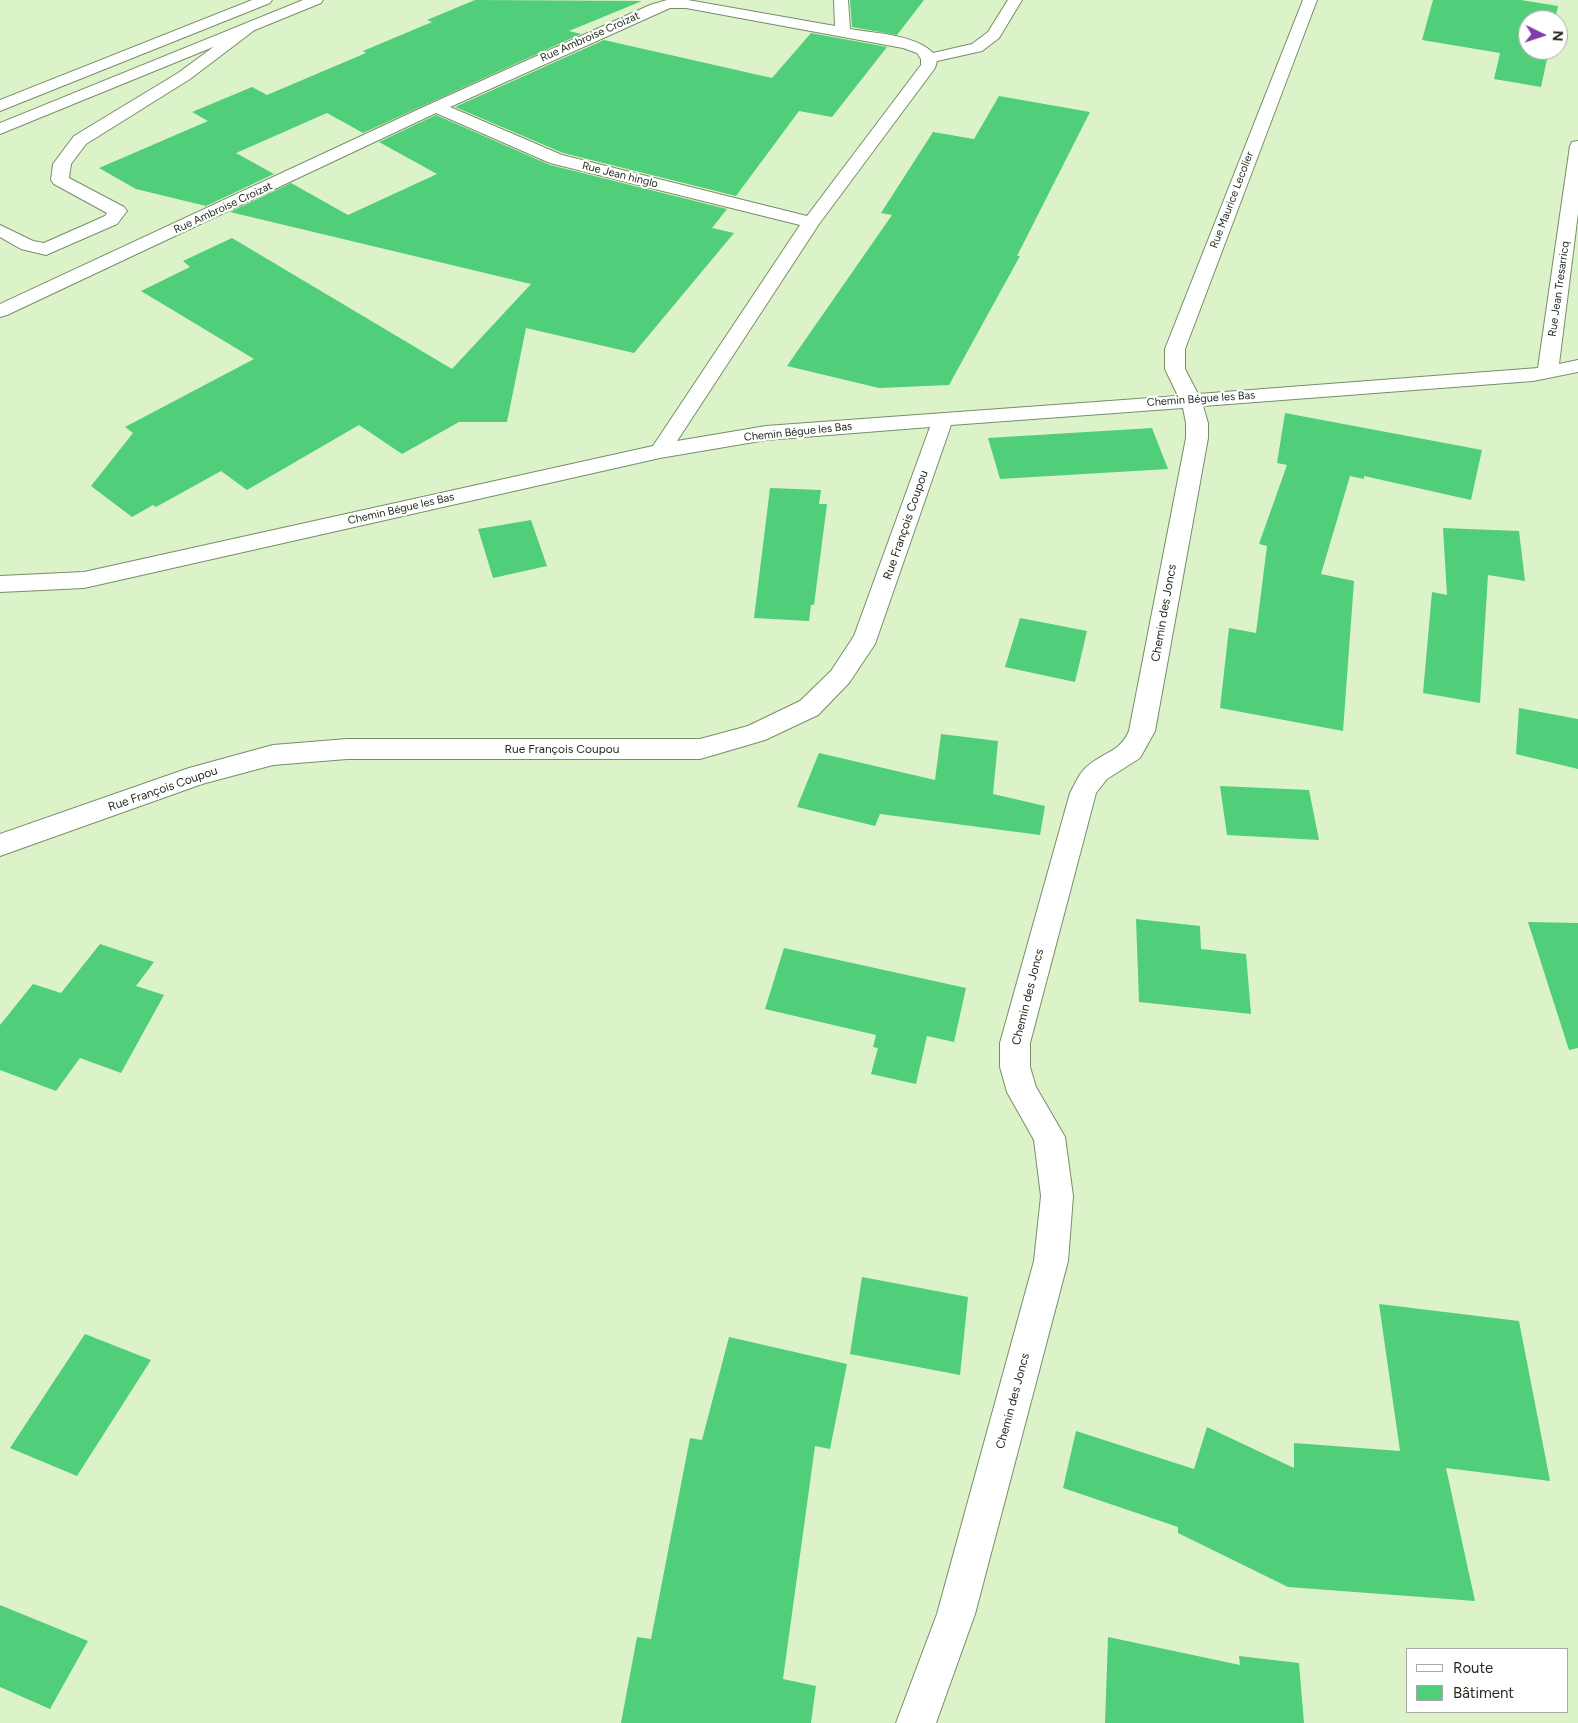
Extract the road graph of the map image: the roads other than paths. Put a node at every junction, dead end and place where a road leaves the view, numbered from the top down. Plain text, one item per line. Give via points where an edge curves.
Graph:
1 (265, 0) edge
2 (316, 0) edge
3 (841, 0) edge
4 (1015, 0) edge
5 (1310, 0) edge
6 (247, 29) junction
7 (843, 32) junction
8 (929, 58) junction
9 (0, 106) edge
10 (436, 107) junction
11 (0, 129) edge
12 (1578, 146) edge
13 (811, 222) junction
14 (0, 230) edge
15 (0, 311) edge
16 (1578, 366) edge
17 (1548, 372) junction
18 (1191, 400) junction
19 (943, 419) junction
20 (660, 451) junction
21 (0, 584) edge
22 (0, 845) edge
23 (916, 1723) edge

1 - 9 main road
2 - 6 main road
3 - 7 main road
4 - 8 main road via 994,34 977,48
5 - 18 main road, Rue Maurice Lecolier via 1175,349 1175,369
6 - 11 main road
6 - 14 main road via 184,76 80,140 62,164 60,180 118,211 111,220 46,249 27,245
7 - 8 main road, Rue Ambroise Croizat via 907,44 922,50
7 - 10 main road, Rue Ambroise Croizat via 686,4 669,4
8 - 13 main road via 929,65
10 - 13 main road, Rue Jean hinglo via 556,159
10 - 15 main road, Rue Ambroise Croizat
12 - 17 main road, Rue Jean Tresarricq
13 - 20 main road
16 - 17 main road, Chemin Bégue les Bas
17 - 18 main road, Chemin Bégue les Bas
18 - 19 main road, Chemin Bégue les Bas
18 - 23 main road, Chemin des Joncs via 1197,438 1142,731 1127,756 1091,778 1083,793 1015,1043 1015,1068 1022,1092 1049,1137 1058,1196 1051,1261 956,1614
19 - 20 main road, Chemin Bégue les Bas via 766,432
19 - 22 main road, Rue François Coupou via 866,638 840,677 809,708 756,733 700,749 347,750 273,755 198,775
20 - 21 main road, Chemin Bégue les Bas via 84,580

